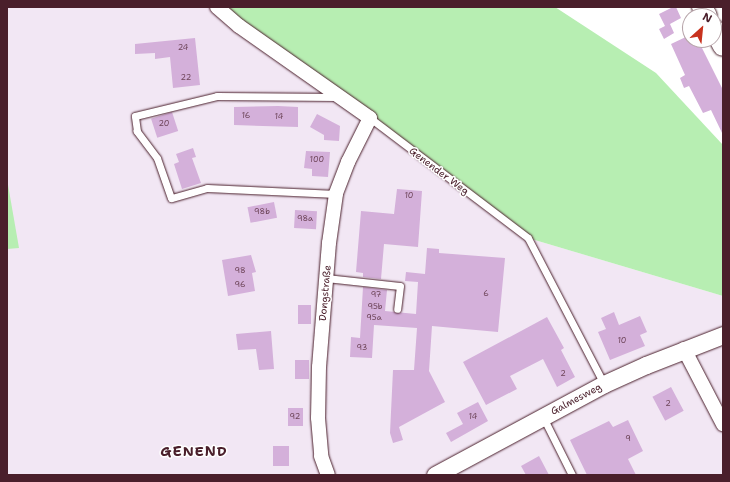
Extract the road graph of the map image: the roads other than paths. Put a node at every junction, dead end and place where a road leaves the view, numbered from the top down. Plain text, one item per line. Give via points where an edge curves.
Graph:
1 (217, 7) edge
2 (340, 97) junction
3 (370, 118) junction
4 (336, 194) junction
5 (326, 278) junction
6 (397, 309) dead end
7 (723, 335) edge
8 (684, 349) junction
9 (604, 384) junction
10 (543, 417) junction
11 (723, 424) edge
12 (328, 475) edge
13 (435, 475) edge
14 (572, 475) edge

1 - 2 street, Genender Weg via 239,26
2 - 3 street, Genender Weg
2 - 4 lane via 217,96 134,116 137,131 157,158 171,198 207,188
3 - 4 street, Dongstraße via 348,162
3 - 9 lane, Genender Weg via 528,238
4 - 5 street, Dongstraße
5 - 6 lane via 400,286
5 - 12 street, Dongstraße via 319,368 318,436
7 - 8 street, Galmesweg
8 - 9 street, Galmesweg
8 - 11 street
9 - 10 street, Galmesweg
10 - 13 street, Galmesweg
10 - 14 lane

